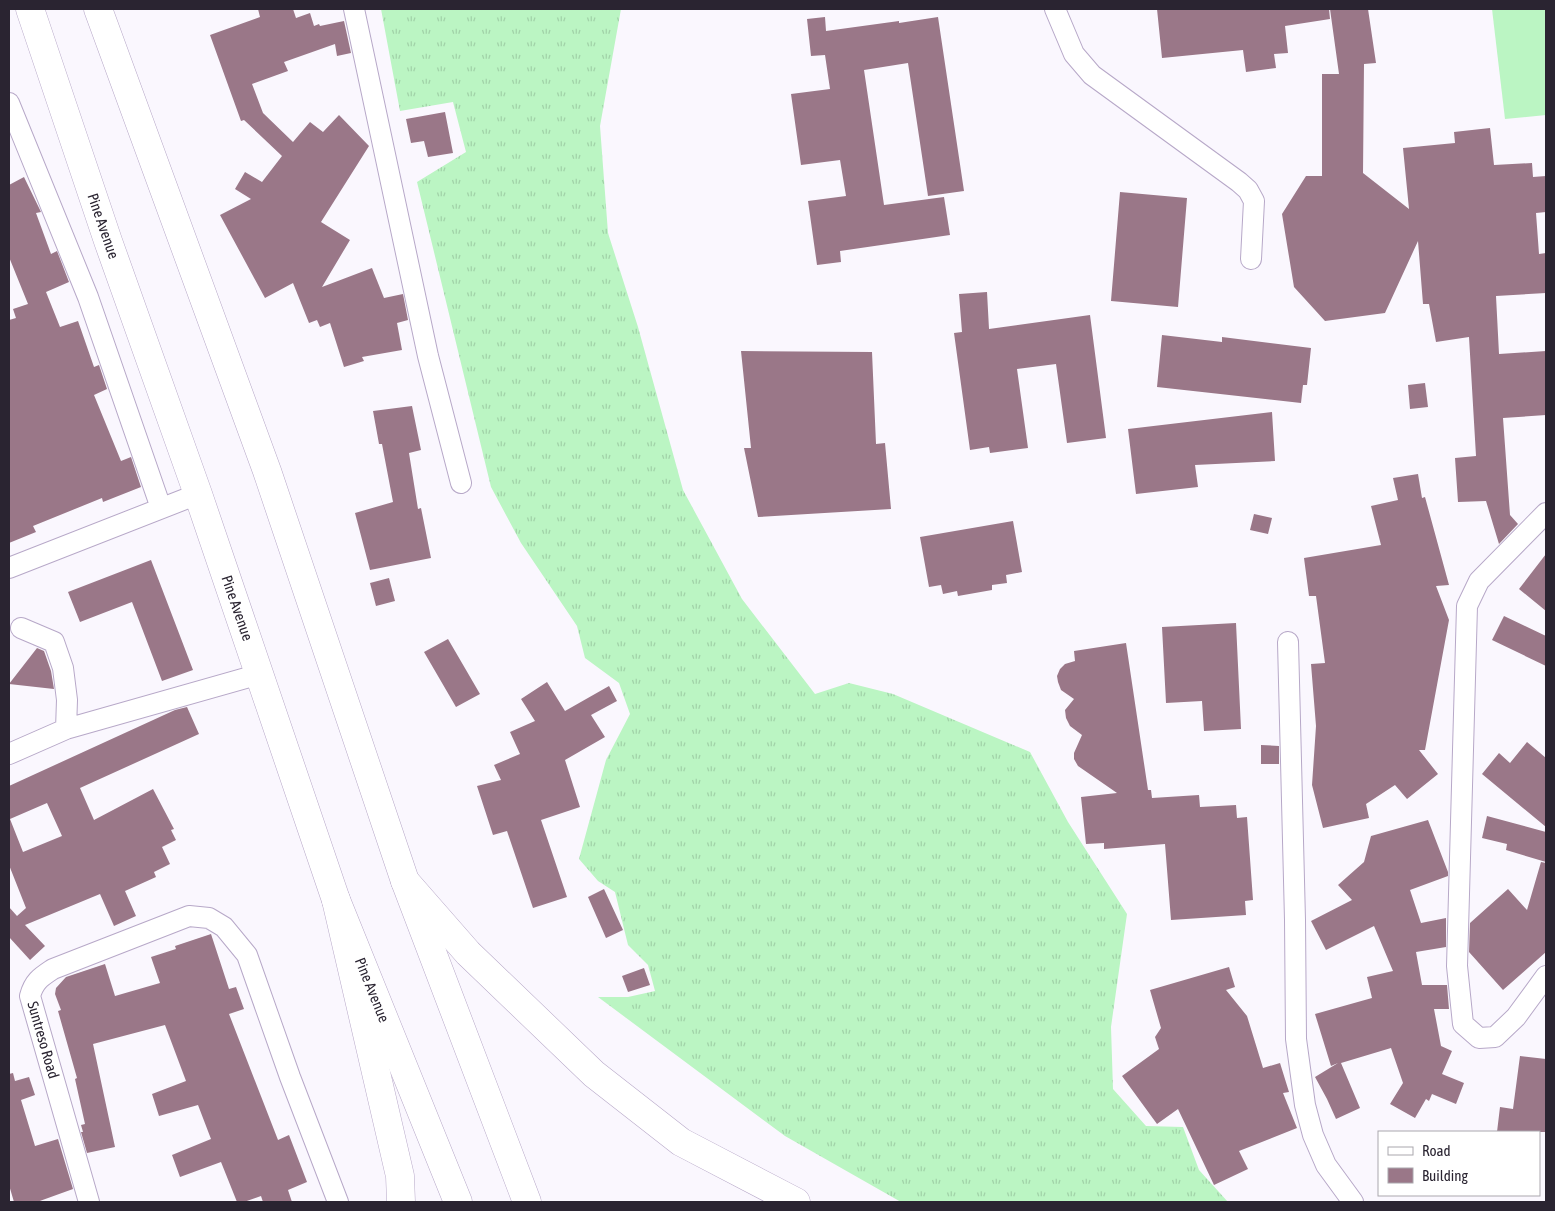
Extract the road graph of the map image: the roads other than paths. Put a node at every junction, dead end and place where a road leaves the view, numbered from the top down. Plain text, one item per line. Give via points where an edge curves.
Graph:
1 (30, 9) edge
2 (98, 9) edge
3 (354, 9) edge
4 (1055, 9) edge
5 (9, 103) edge
6 (1251, 258) dead end
7 (461, 483) dead end
8 (198, 494) junction
9 (161, 508) junction
10 (1546, 513) edge
11 (9, 568) edge
12 (21, 628) dead end
13 (1288, 642) dead end
14 (260, 674) junction
15 (66, 729) junction
16 (9, 754) edge
17 (405, 881) junction
18 (336, 900) junction
19 (1546, 976) edge
20 (90, 1202) edge
21 (338, 1202) edge
22 (401, 1202) edge
23 (458, 1202) edge
24 (528, 1202) edge
25 (796, 1202) edge
26 (1353, 1202) edge

1 - 8 main road, Pine Avenue via 108,242
2 - 17 main road via 268,471
3 - 7 street via 428,356
4 - 6 street via 1074,54 1092,75 1248,190 1254,201
5 - 9 street via 88,297
8 - 9 street
8 - 14 main road, Pine Avenue
9 - 11 street
10 - 19 street via 1479,581 1467,606 1457,966 1463,1024 1479,1038 1495,1038 1516,1017
12 - 15 street via 54,642 67,700
13 - 26 street via 1296,1039 1312,1135 1326,1165
14 - 15 street
14 - 18 main road, Pine Avenue
15 - 16 street
17 - 24 main road
17 - 25 main road via 468,953 594,1074 681,1142
18 - 22 main road via 400,1176
18 - 23 main road, Pine Avenue
20 - 21 street, Suntreso Road via 30,996 33,986 52,969 189,916 209,918 224,927 247,955

